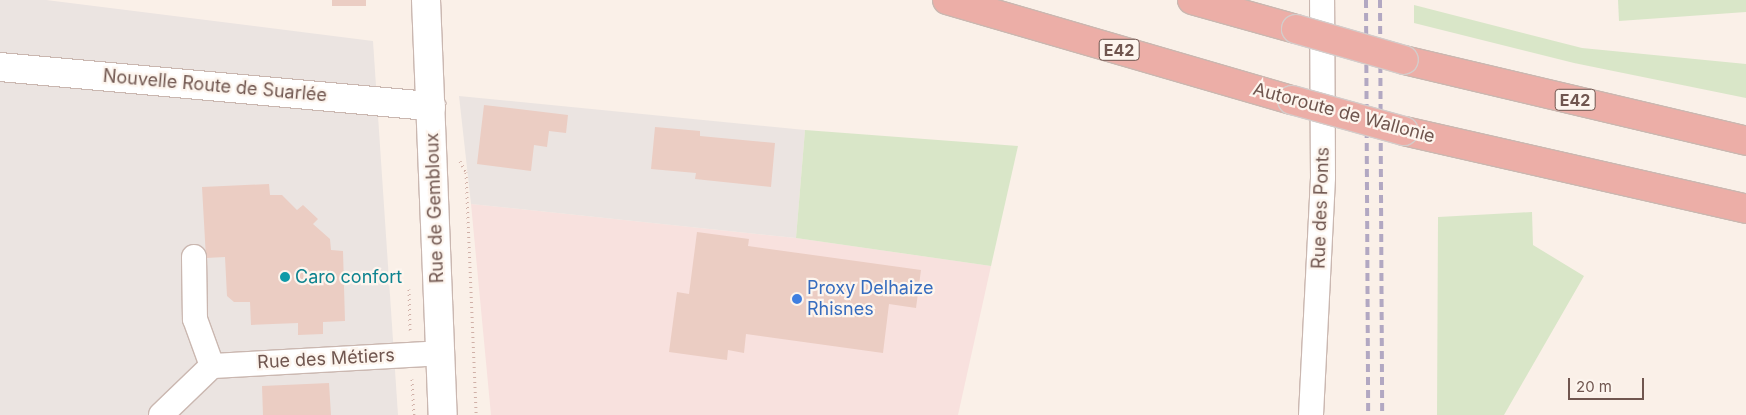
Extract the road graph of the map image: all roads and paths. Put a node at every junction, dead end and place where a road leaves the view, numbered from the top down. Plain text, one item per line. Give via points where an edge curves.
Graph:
1 (426, 0) edge
2 (946, 0) edge
3 (1192, 0) edge
4 (1322, 0) edge
5 (0, 67) edge
6 (431, 106) junction
7 (1746, 141) edge
8 (1746, 209) edge
9 (194, 257) dead end
10 (441, 353) junction
11 (212, 366) junction
12 (161, 415) edge
13 (443, 415) edge
14 (1311, 415) edge

1 - 6 street, Rue de Gembloux
2 - 8 highway, Autoroute de Wallonie / E42, bridge via 1404,131
3 - 7 highway, E42, bridge via 1404,60
4 - 14 street, Rue des Ponts via 1323,177
5 - 6 street, Nouvelle Route de Suarlée
6 - 10 street, Rue de Gembloux
9 - 11 street via 195,319
10 - 11 street, Rue des Métiers
10 - 13 street, Rue de Gembloux
11 - 12 street

